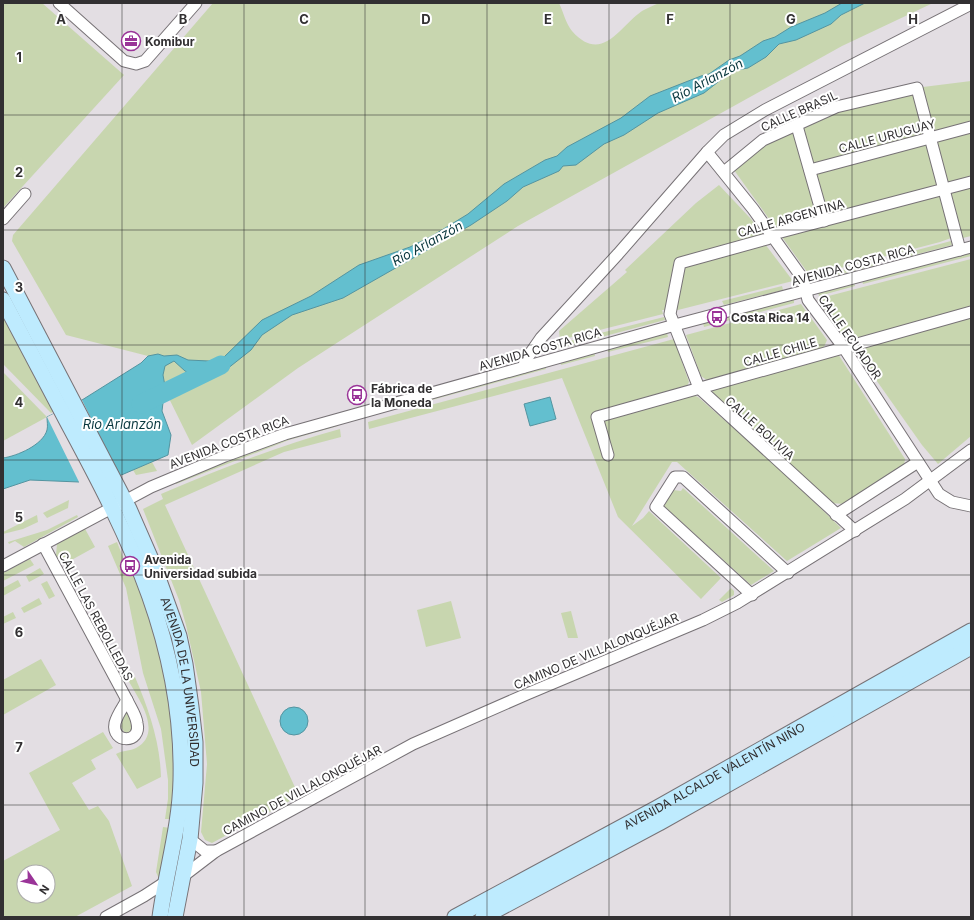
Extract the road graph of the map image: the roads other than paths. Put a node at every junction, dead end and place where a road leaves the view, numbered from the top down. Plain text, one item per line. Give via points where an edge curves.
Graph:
1 (59, 3) edge
2 (196, 3) edge
3 (971, 4) edge
4 (797, 126) junction
5 (971, 127) edge
6 (930, 138) junction
7 (707, 152) junction
8 (810, 170) junction
9 (724, 172) junction
10 (971, 182) edge
11 (944, 189) junction
12 (25, 194) dead end
13 (4, 216) edge
14 (824, 221) junction
15 (773, 236) junction
16 (966, 249) edge
17 (3, 268) edge
18 (806, 290) junction
19 (3, 300) edge
20 (971, 312) edge
21 (675, 325) junction
22 (844, 348) junction
23 (524, 367) junction
24 (699, 388) junction
25 (67, 407) junction
26 (971, 450) edge
27 (608, 455) dead end
28 (918, 462) junction
29 (930, 482) junction
30 (118, 503) junction
31 (971, 506) edge
32 (836, 515) junction
33 (855, 531) junction
34 (43, 544) junction
35 (3, 566) edge
36 (788, 573) junction
37 (752, 595) junction
38 (971, 631) edge
39 (971, 647) edge
40 (126, 700) dead end
41 (190, 839) junction
42 (216, 851) junction
43 (182, 877) junction
44 (167, 881) junction
45 (144, 896) junction
46 (106, 917) edge
47 (160, 917) edge
48 (175, 917) edge
49 (455, 917) edge
50 (483, 917) edge

1 - 2 street via 124,61 136,64 145,61
3 - 7 street via 737,126
4 - 6 street, CALLE BRASIL via 836,107 917,88
4 - 8 street
4 - 9 street, CALLE BRASIL via 763,140
5 - 6 street, CALLE URUGUAY
6 - 8 street, CALLE URUGUAY
6 - 11 street
7 - 9 street, CALLE ECUADOR
7 - 23 street via 541,338 525,361
8 - 14 street
9 - 15 street, CALLE ECUADOR
10 - 11 street, CALLE ARGENTINA
11 - 14 street, CALLE ARGENTINA
11 - 16 street
12 - 13 street
14 - 15 street, CALLE ARGENTINA
15 - 18 street, CALLE ECUADOR via 804,279
15 - 21 street, CALLE ARGENTINA via 680,264 670,314
16 - 18 street, AVENIDA COSTA RICA
17 - 25 main road, AVENIDA DE LA UNIVERSIDAD
18 - 21 street, AVENIDA COSTA RICA
18 - 22 street, CALLE ECUADOR via 808,300
19 - 25 main road, AVENIDA DE LA UNIVERSIDAD
20 - 22 street, CALLE CHILE
21 - 23 street, AVENIDA COSTA RICA
21 - 24 street, CALLE BOLIVIA
22 - 24 street, CALLE CHILE
22 - 28 street, CALLE ECUADOR
23 - 30 street, AVENIDA COSTA RICA via 285,434 200,466
24 - 27 street, CALLE CHILE via 596,417
24 - 32 street, CALLE BOLIVIA
25 - 30 main road, AVENIDA DE LA UNIVERSIDAD
26 - 29 street, CAMINO DE VILLALONQUÉJAR
28 - 29 street, CALLE ECUADOR
28 - 32 street
29 - 31 street, CALLE ECUADOR via 944,498
29 - 33 street, CAMINO DE VILLALONQUÉJAR
30 - 34 street, AVENIDA COSTA RICA
30 - 41 main road, AVENIDA DE LA UNIVERSIDAD via 144,544 168,604 185,664 195,749
30 - 44 main road, AVENIDA DE LA UNIVERSIDAD via 163,635 175,688 181,782 178,825
32 - 33 street, CALLE BOLIVIA
33 - 36 street, CAMINO DE VILLALONQUÉJAR
34 - 35 street, AVENIDA COSTA RICA
34 - 40 street, CALLE LAS REBOLLEDAS
36 - 37 street, CAMINO DE VILLALONQUÉJAR
36 - 37 street via 682,477 675,477 656,507
37 - 42 street, CAMINO DE VILLALONQUÉJAR via 703,620 434,734
38 - 49 main road, AVENIDA ALCALDE VALENTÍN NIÑO via 657,808
39 - 50 main road, AVENIDA ALCALDE VALENTÍN NIÑO via 659,823
41 - 42 street, CAMINO DE VILLALONQUÉJAR via 205,851
41 - 43 main road, AVENIDA DE LA UNIVERSIDAD
42 - 43 street, CAMINO DE VILLALONQUÉJAR
43 - 48 main road, AVENIDA DE LA UNIVERSIDAD
44 - 45 street
44 - 47 main road, AVENIDA DE LA UNIVERSIDAD
45 - 46 street
45 - 47 street via 152,900

